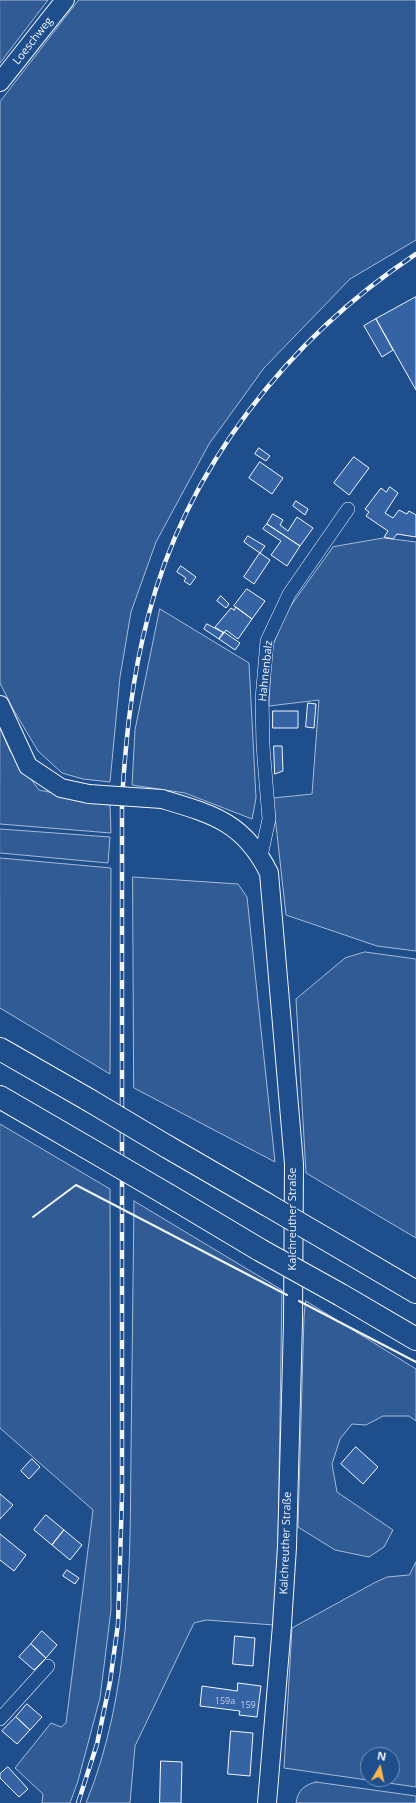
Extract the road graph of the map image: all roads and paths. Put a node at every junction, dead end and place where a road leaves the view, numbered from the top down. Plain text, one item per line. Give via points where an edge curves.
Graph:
1 (65, 0) edge
2 (0, 82) edge
3 (348, 508) dead end
4 (0, 706) edge
5 (261, 856) junction
6 (0, 1049) edge
7 (0, 1097) edge
8 (416, 1292) edge
9 (416, 1339) edge
10 (48, 1666) dead end
11 (0, 1719) edge
12 (267, 1803) edge

1 - 2 street, Loeschweg
3 - 5 street, Hahnenbalz via 288,594 267,641 262,699 269,819
4 - 5 street, Kalchreuther Straße, bridge via 28,766 61,788 89,794 162,799 218,817 241,833
5 - 12 street, Kalchreuther Straße via 269,873 294,1164 287,1547
6 - 8 highway, bridge
7 - 9 highway, bridge
10 - 11 street

